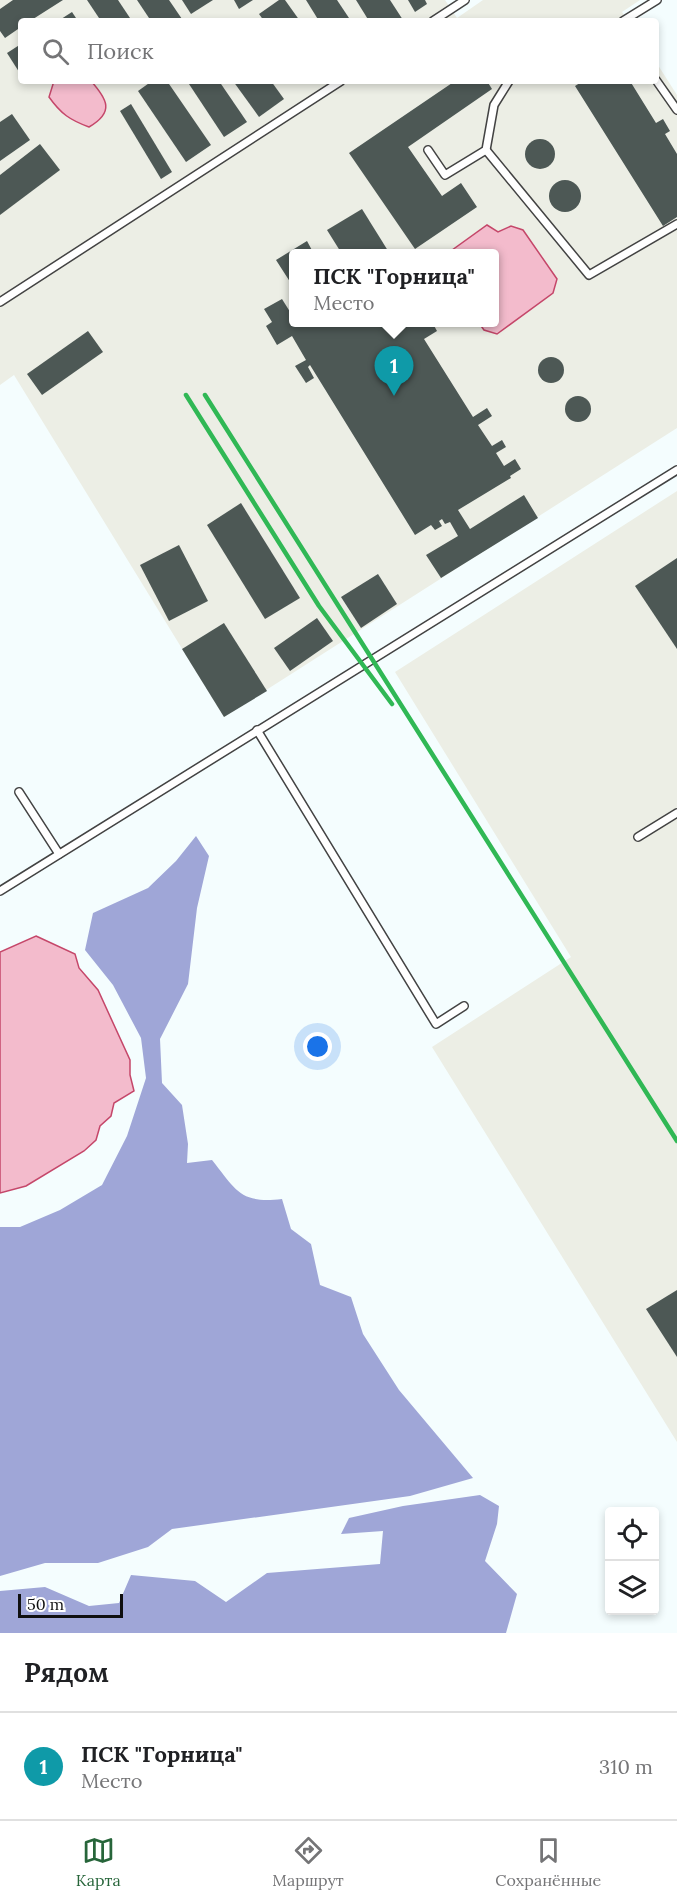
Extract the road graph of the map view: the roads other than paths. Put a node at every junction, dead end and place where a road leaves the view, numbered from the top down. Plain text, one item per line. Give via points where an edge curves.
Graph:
1 (657, 0) edge
2 (462, 1) edge
3 (437, 18) edge
4 (627, 18) edge
5 (336, 84) edge
6 (507, 84) edge
7 (659, 84) edge
8 (677, 110) edge
9 (428, 150) dead end
10 (486, 150) junction
11 (677, 224) edge
12 (0, 302) edge
13 (677, 470) edge
14 (257, 730) junction
15 (19, 792) dead end
16 (677, 813) edge
17 (638, 837) dead end
18 (59, 854) junction
19 (0, 891) edge
20 (464, 1006) dead end

1 - 4 lane
2 - 3 lane
5 - 12 lane
6 - 10 lane via 494,105
7 - 8 lane
9 - 10 lane via 445,175
10 - 11 lane via 589,275
13 - 14 lane
14 - 18 lane
14 - 20 lane via 436,1024
15 - 18 lane
16 - 17 lane
18 - 19 lane

